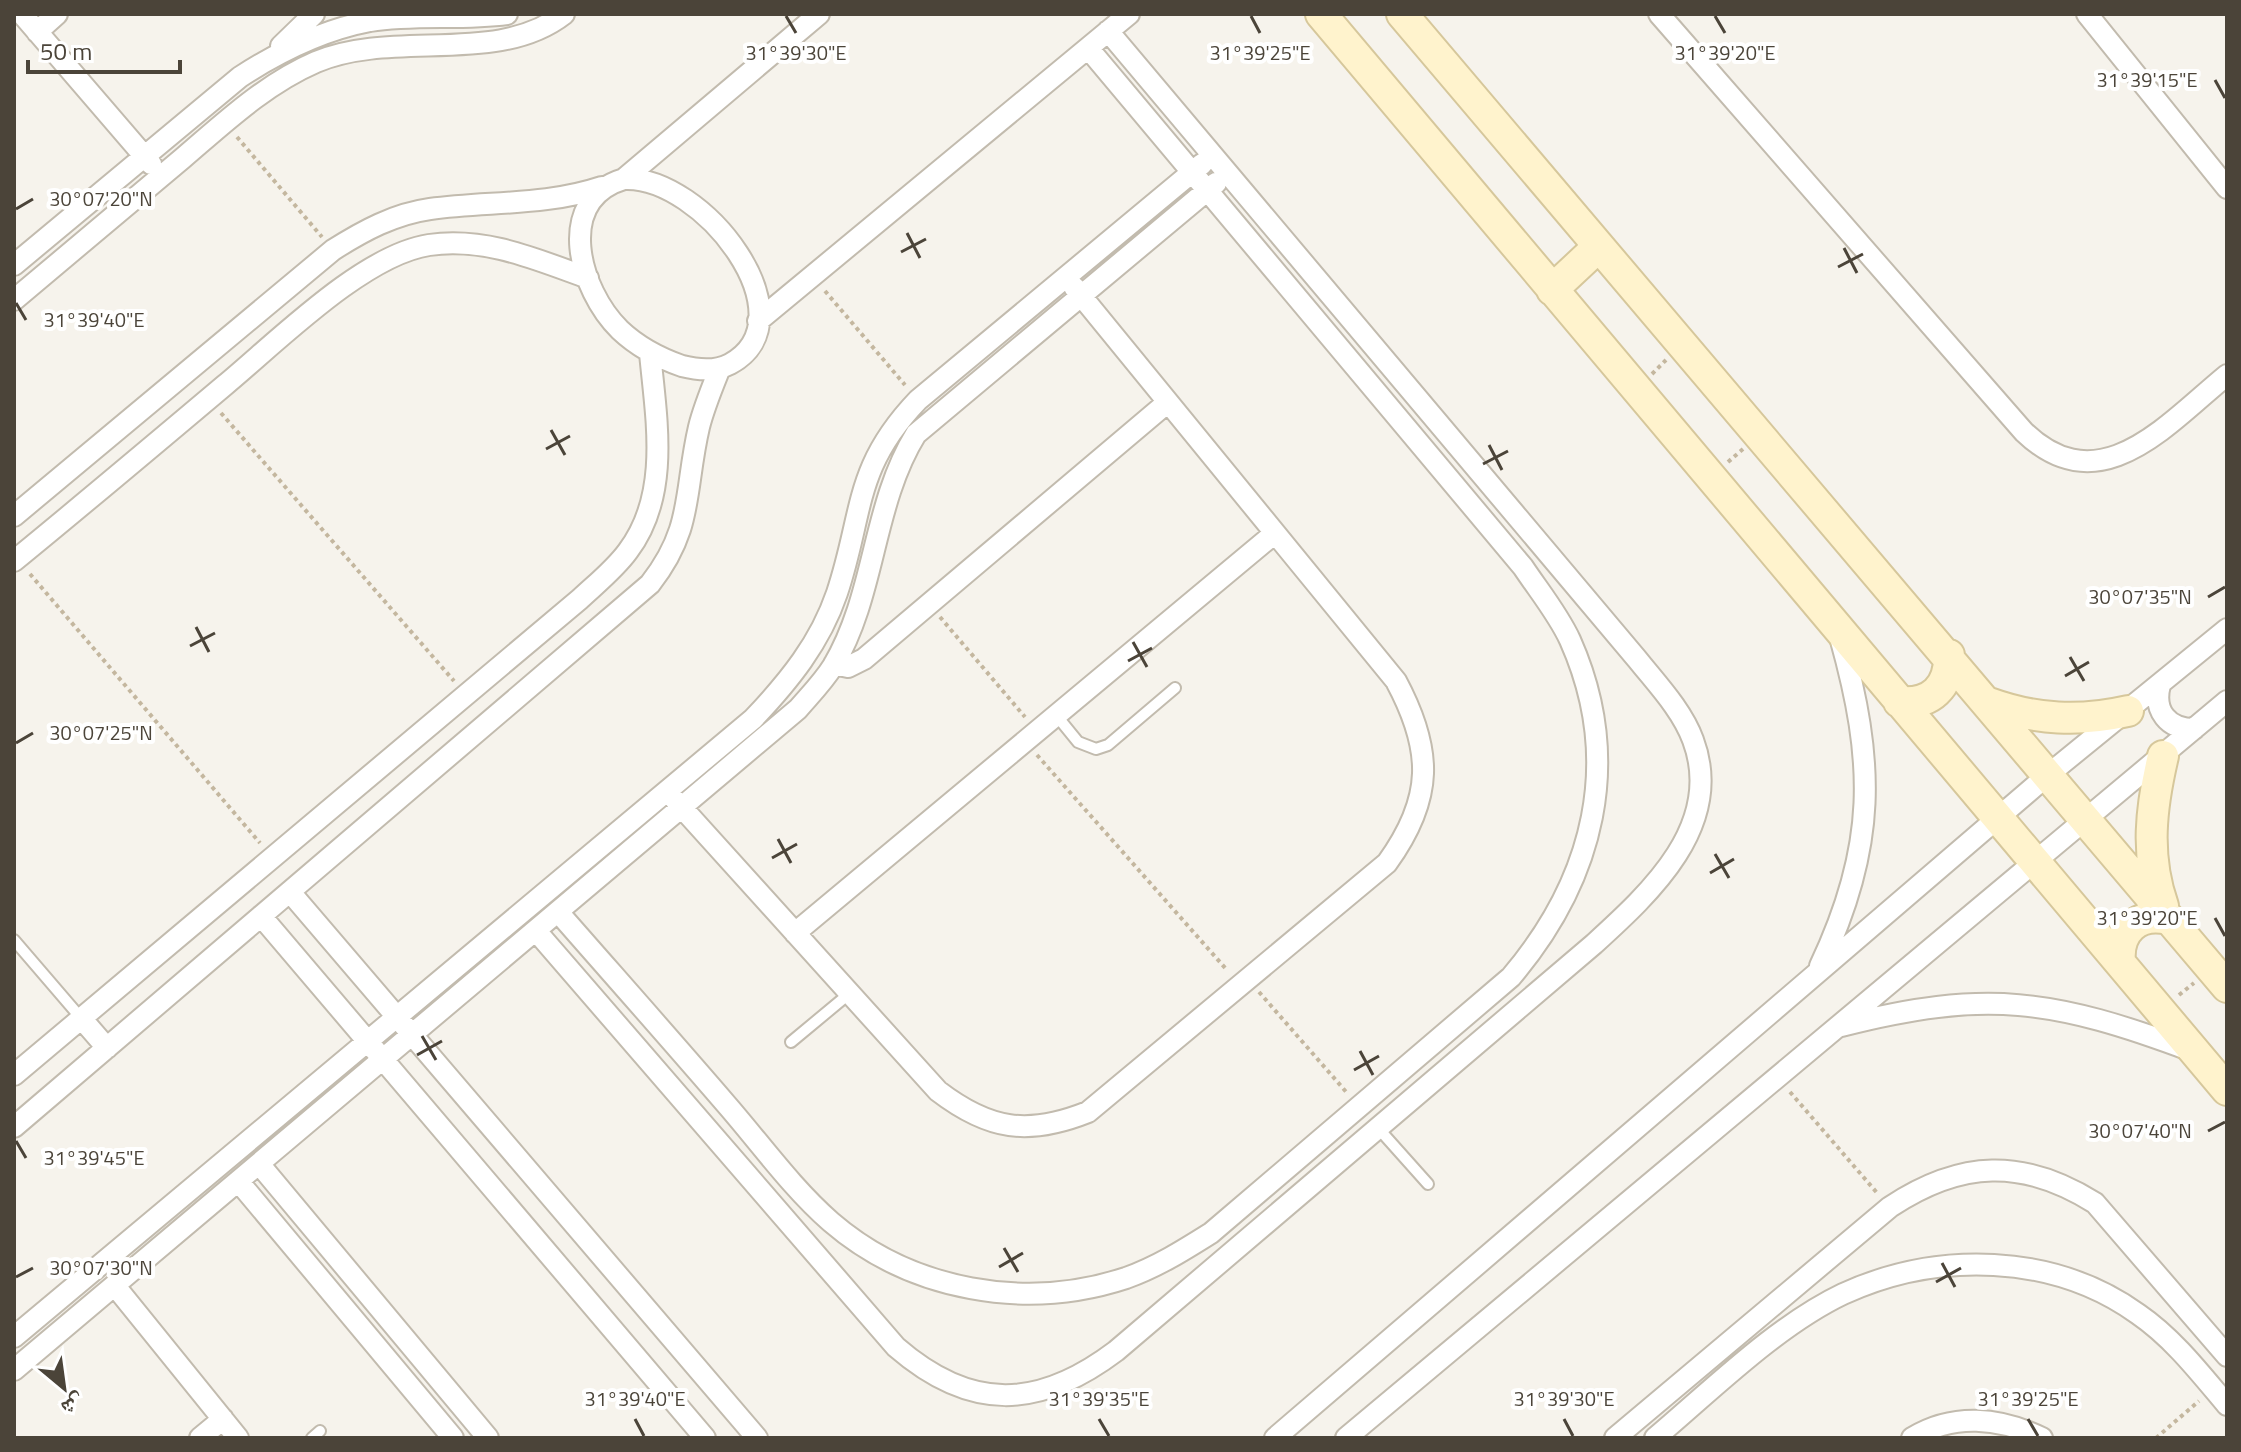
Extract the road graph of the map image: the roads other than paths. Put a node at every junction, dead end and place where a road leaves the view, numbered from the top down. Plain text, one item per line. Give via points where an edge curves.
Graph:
1 (22, 14) edge
2 (57, 14) edge
3 (314, 14) edge
4 (507, 14) edge
5 (564, 14) edge
6 (819, 14) edge
7 (1129, 14) edge
8 (1321, 14) edge
9 (1402, 14) edge
10 (1659, 14) edge
11 (2087, 14) edge
12 (1108, 31) junction
13 (37, 32) junction
14 (1088, 48) junction
15 (270, 58) junction
16 (1213, 155) junction
17 (144, 156) junction
18 (1192, 172) junction
19 (1228, 173) junction
20 (161, 176) junction
21 (624, 179) junction
22 (602, 187) junction
23 (2227, 188) edge
24 (1207, 191) junction
25 (1598, 247) junction
26 (333, 250) junction
27 (15, 262) edge
28 (356, 278) junction
29 (588, 278) junction
30 (1066, 278) junction
31 (1552, 290) junction
32 (1081, 296) junction
33 (14, 300) edge
34 (758, 321) junction
35 (650, 353) junction
36 (720, 368) junction
37 (2227, 375) edge
38 (1168, 402) junction
39 (14, 516) edge
40 (1275, 533) junction
41 (15, 558) edge
42 (1838, 629) junction
43 (2227, 629) edge
44 (1949, 655) junction
45 (834, 664) junction
46 (2160, 685) junction
47 (1175, 688) dead end
48 (2227, 701) edge
49 (1899, 702) junction
50 (1989, 703) junction
51 (2128, 711) junction
52 (1056, 715) junction
53 (434, 721) junction
54 (2194, 729) junction
55 (458, 750) junction
56 (2163, 756) junction
57 (2049, 774) junction
58 (667, 790) junction
59 (683, 809) junction
60 (1998, 818) junction
61 (2086, 818) junction
62 (2035, 862) junction
63 (290, 892) junction
64 (559, 913) junction
65 (261, 916) junction
66 (2168, 919) junction
67 (537, 932) junction
68 (795, 933) junction
69 (14, 940) edge
70 (1537, 946) junction
71 (2120, 962) junction
72 (1561, 972) junction
73 (1818, 972) junction
74 (2220, 977) edge
75 (850, 993) junction
76 (396, 1017) junction
77 (81, 1018) junction
78 (1834, 1028) junction
79 (413, 1036) junction
80 (368, 1041) junction
81 (791, 1042) dead end
82 (107, 1048) junction
83 (2196, 1053) junction
84 (384, 1060) junction
85 (14, 1075) edge
86 (2227, 1090) edge
87 (1360, 1108) junction
88 (14, 1127) edge
89 (1378, 1128) junction
90 (260, 1165) junction
91 (239, 1182) junction
92 (1428, 1184) dead end
93 (809, 1198) junction
94 (784, 1218) junction
95 (115, 1286) junction
96 (14, 1337) edge
97 (2224, 1353) edge
98 (14, 1370) edge
99 (2197, 1370) junction
100 (2227, 1405) edge
101 (223, 1419) junction
102 (200, 1438) edge
103 (238, 1438) edge
104 (453, 1438) edge
105 (488, 1438) edge
106 (705, 1438) edge
107 (757, 1438) edge
108 (1275, 1438) edge
109 (1346, 1438) edge
110 (1615, 1438) edge
111 (1655, 1438) edge
112 (1912, 1438) edge
113 (2042, 1438) edge

1 - 13 street
2 - 13 street
3 - 15 street
4 - 15 street via 371,21 302,42
5 - 20 street via 539,29 499,41 347,52 289,76
6 - 21 street
7 - 12 street
8 - 31 street
9 - 25 street
10 - 37 street via 2024,432 2046,450 2089,462 2119,457 2146,442
11 - 23 street
12 - 14 street
12 - 16 street
13 - 17 street
14 - 18 street
14 - 34 street
15 - 17 street
16 - 18 street
16 - 19 street
17 - 20 street
17 - 27 street
18 - 24 street
18 - 30 street
19 - 24 street
19 - 72 street via 1637,659 1693,740 1700,801 1691,830 1651,888
20 - 33 street
21 - 22 street
21 - 34 street via 666,187 719,225 743,260
22 - 26 street via 552,201 429,209 395,217
22 - 29 street via 586,205 579,228
24 - 32 street
24 - 70 street via 1523,567 1569,638 1595,726 1597,772 1581,864
25 - 31 street
25 - 44 street
26 - 28 street
26 - 39 street
28 - 29 street via 425,245 464,242 501,247
28 - 41 street
29 - 35 street via 618,328
30 - 32 street
30 - 58 street via 918,400 883,442 860,493 837,594 804,660 753,719
31 - 42 street
32 - 38 street
32 - 45 street via 916,434 888,489 859,602
34 - 36 street via 750,347
35 - 36 street via 698,370
35 - 53 street via 659,452 645,520 629,550 580,599
36 - 55 street via 700,426 687,516 664,566 628,606
38 - 40 street
38 - 45 street via 856,665
40 - 52 street
40 - 75 street via 1396,681 1421,739 1420,805 1407,836 1387,863 1088,1112 1058,1124 1026,1128 993,1123 955,1104
42 - 49 street
42 - 73 street via 1865,746 1866,804 1859,863 1843,919
43 - 46 street
44 - 49 street via 1945,681 1937,692 1913,703
44 - 50 street
45 - 59 street via 798,709
46 - 51 street
46 - 54 street via 2161,714 2175,726
47 - 52 lane via 1102,748 1083,746
48 - 54 street
49 - 60 street
50 - 51 street via 2028,715 2068,719
50 - 57 street
51 - 57 street
52 - 68 street
53 - 55 street
53 - 77 street
54 - 56 street
55 - 63 street
56 - 61 street
56 - 66 street via 2150,840 2154,882
57 - 60 street
57 - 61 street
58 - 59 street
58 - 76 street
59 - 64 street
59 - 68 street
60 - 62 street
60 - 73 street
61 - 62 street
61 - 66 street
62 - 71 street
62 - 78 street
63 - 65 street
63 - 76 street
64 - 67 street
64 - 93 street
65 - 80 street
65 - 82 street
66 - 71 street via 2146,917 2127,929
66 - 74 street
67 - 79 street
67 - 94 street
68 - 75 street
69 - 77 lane
70 - 72 street
70 - 87 street via 1481,1005
71 - 83 street
72 - 89 street
73 - 108 street
75 - 81 lane
76 - 79 street
76 - 80 street
77 - 82 street
77 - 85 street
78 - 83 street via 1946,1004 1995,1002 2093,1016
78 - 109 street
79 - 84 street
79 - 107 street
80 - 84 street
80 - 96 street
82 - 88 street
83 - 86 street
84 - 90 street
84 - 106 street
87 - 89 street
87 - 93 street via 1211,1233 1170,1259 1079,1290 1003,1293 928,1278 860,1244
89 - 92 lane
89 - 94 street via 1087,1373 1021,1396 953,1387 922,1370
90 - 91 street
90 - 105 street
91 - 95 street
91 - 104 street
93 - 94 street
95 - 98 street
95 - 101 street
97 - 99 street
97 - 110 street via 2095,1203 2068,1187 2008,1170 1976,1171 1946,1177 1890,1207
99 - 100 street
99 - 111 street via 2139,1315 2106,1294 2035,1270 1956,1265 1904,1274 1841,1295 1765,1347
101 - 102 street
101 - 103 street
112 - 113 street via 1944,1424 1971,1420 1997,1422

